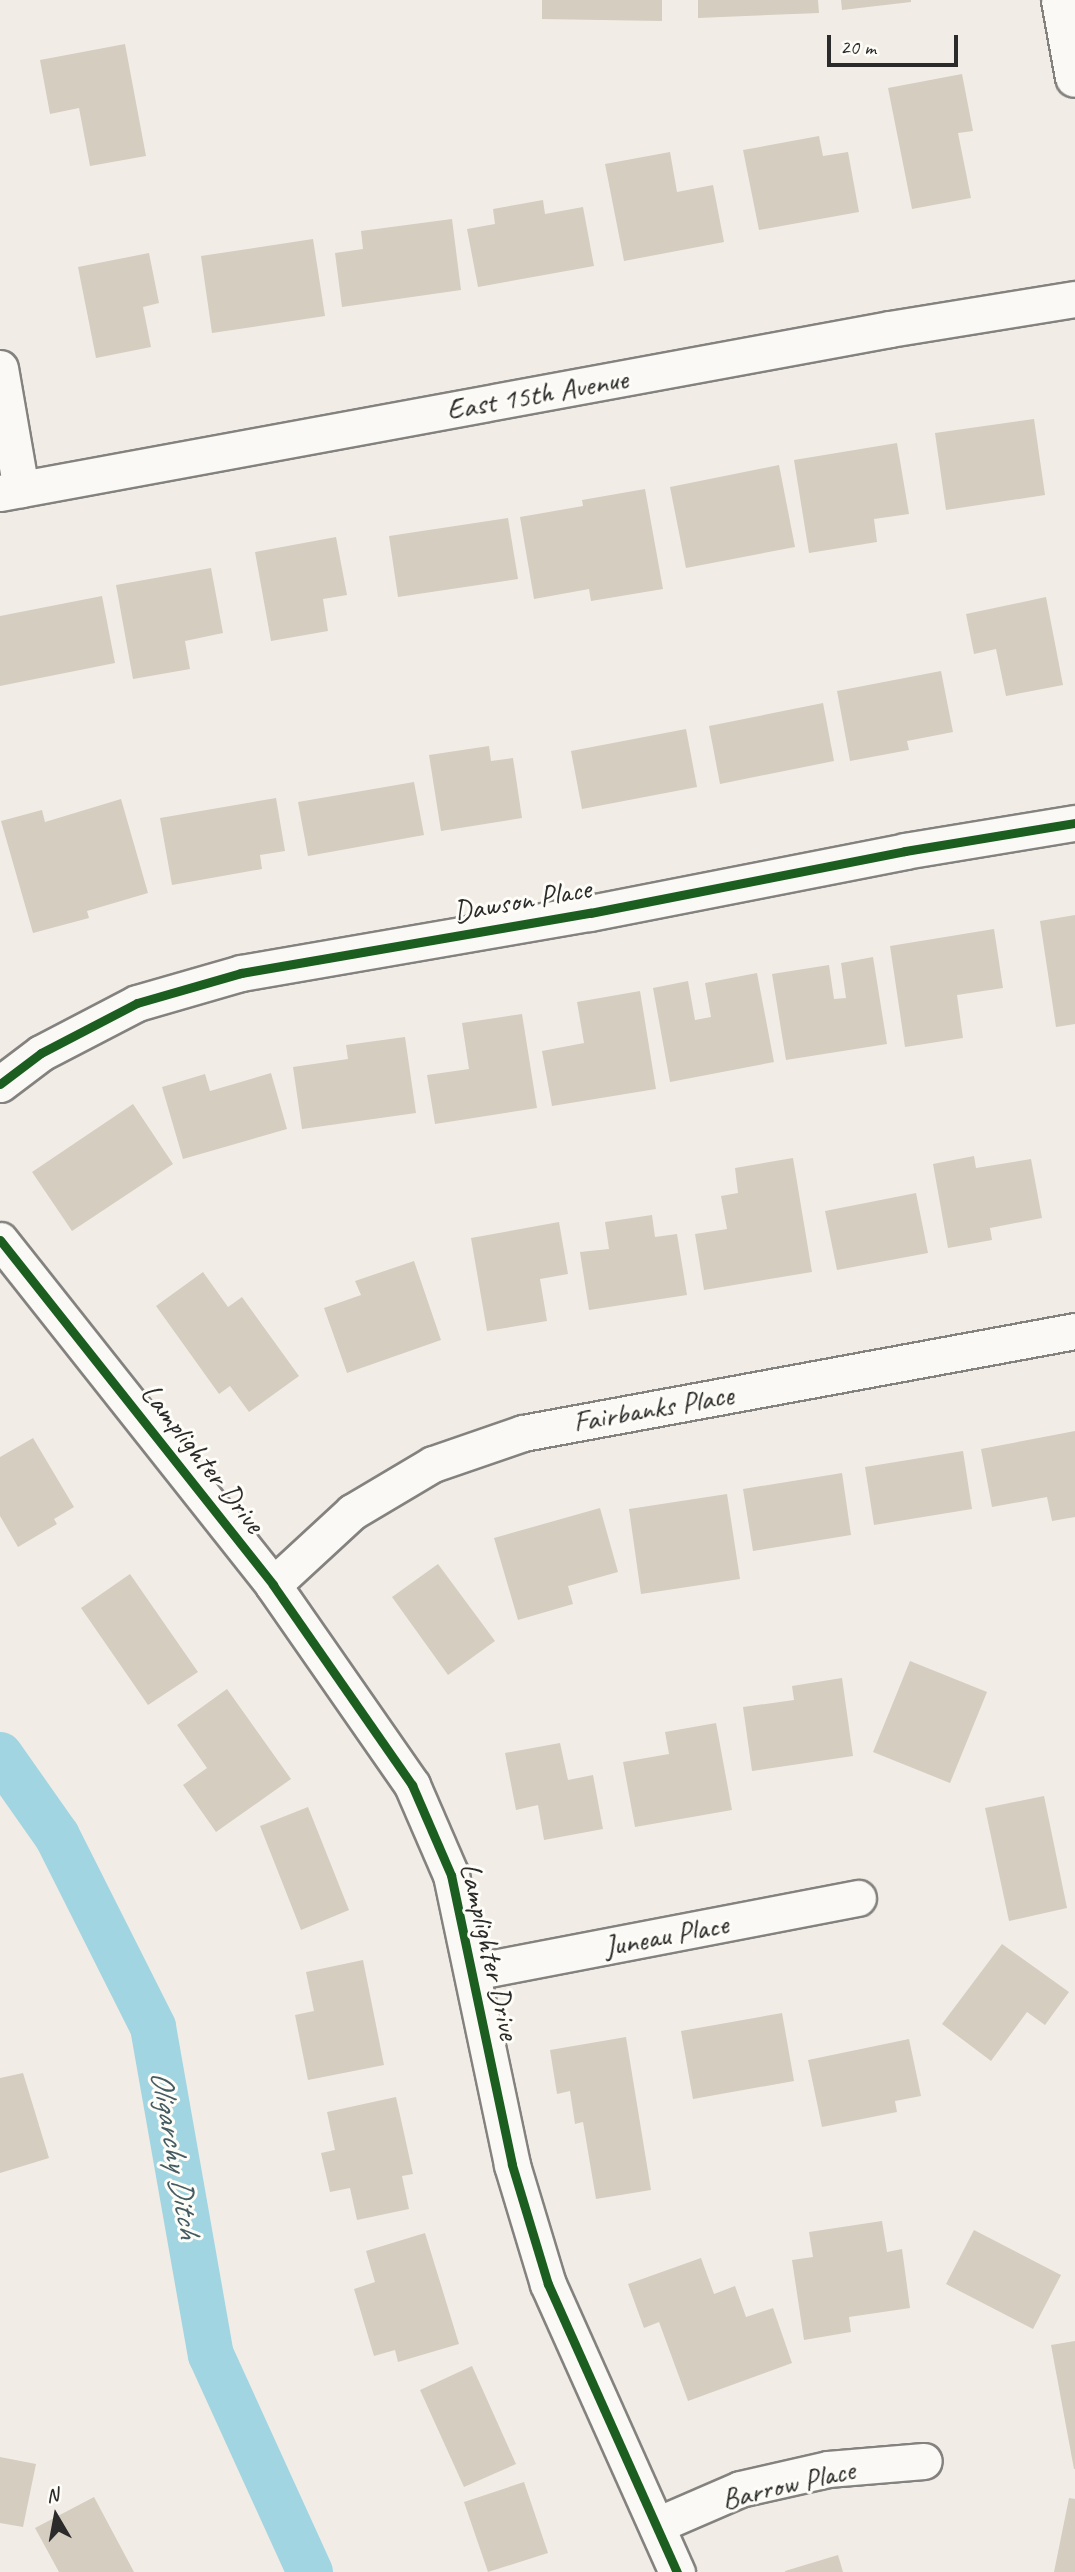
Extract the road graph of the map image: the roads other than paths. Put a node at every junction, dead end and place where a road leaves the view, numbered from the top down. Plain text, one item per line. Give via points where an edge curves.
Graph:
1 (1061, 0) edge
2 (1075, 78) edge
3 (1075, 299) edge
4 (0, 368) edge
5 (10, 491) edge
6 (1075, 823) edge
7 (0, 1084) edge
8 (0, 1240) edge
9 (1075, 1331) edge
10 (273, 1585) junction
11 (858, 1898) dead end
12 (473, 1972) junction
13 (924, 2461) dead end
14 (657, 2525) junction
15 (677, 2572) edge

1 - 2 street
3 - 5 street, East 15th Avenue
4 - 5 street
6 - 7 street, Dawson Place via 241,973 137,1003 41,1053
8 - 10 street, Lamplighter Drive
9 - 10 street, Fairbanks Place via 523,1433 433,1465 352,1512
10 - 12 street, Lamplighter Drive via 412,1785 451,1875
11 - 12 street, Juneau Place
12 - 14 street, Lamplighter Drive via 512,2165 548,2284
13 - 14 street, Barrow Place via 828,2469 740,2489
14 - 15 street, Lamplighter Drive

